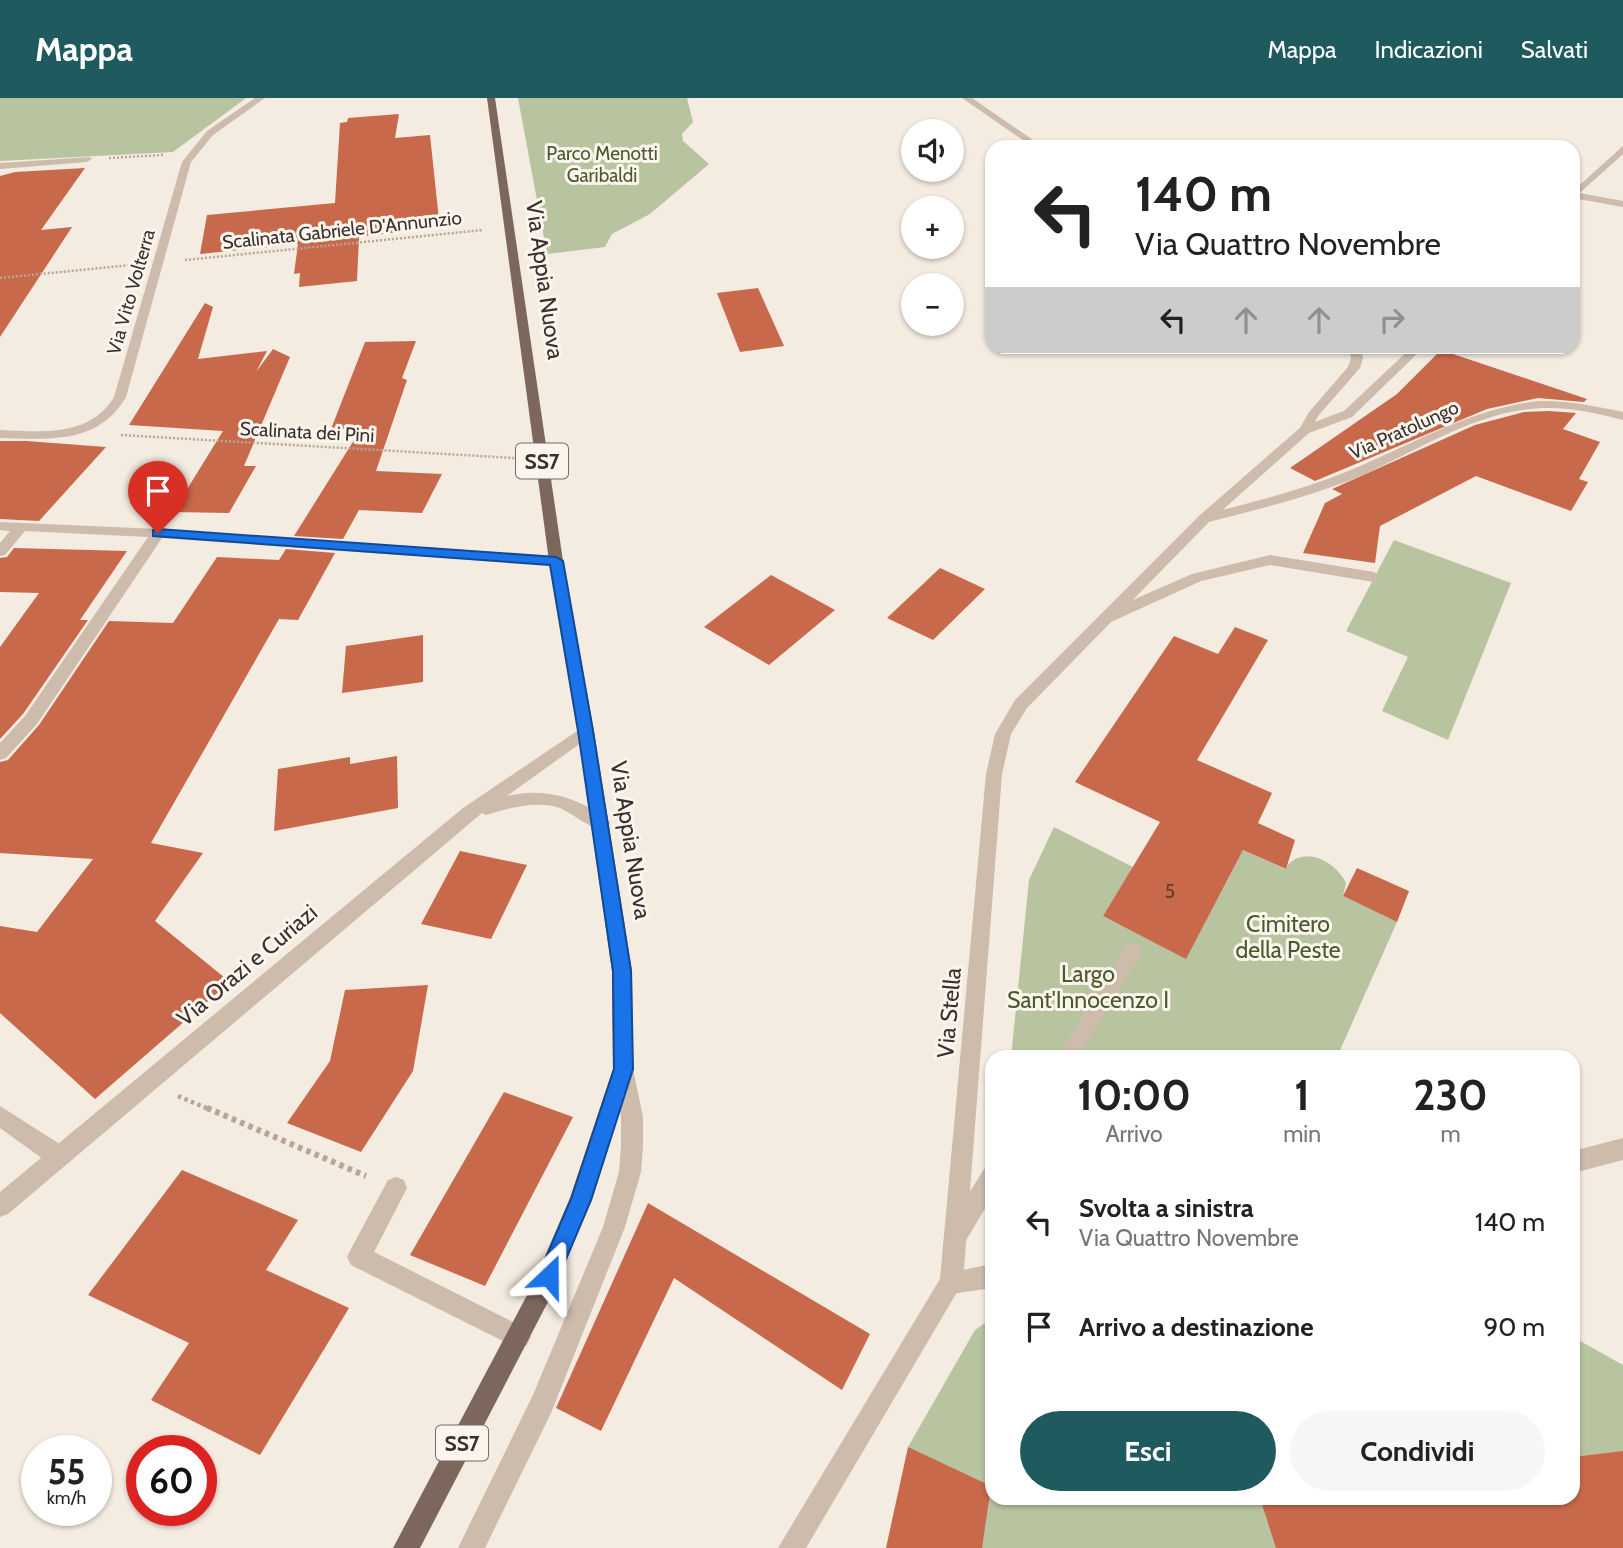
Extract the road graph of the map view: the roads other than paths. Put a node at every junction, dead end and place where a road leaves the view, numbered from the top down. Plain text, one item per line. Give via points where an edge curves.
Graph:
1 (261, 98) edge
2 (491, 98) edge
3 (967, 98) edge
4 (1029, 140) edge
5 (1623, 149) edge
6 (87, 159) road end
7 (0, 166) edge
8 (1580, 189) edge
9 (1580, 196) edge
10 (1623, 204) edge
11 (1356, 354) edge
12 (1412, 354) edge
13 (1623, 416) edge
14 (1305, 430) junction
15 (0, 434) edge
16 (1204, 519) junction
17 (0, 526) edge
18 (21, 527) junction
19 (158, 533) junction
20 (0, 552) edge
21 (556, 561) junction
22 (1374, 577) dead end
23 (1105, 618) junction
24 (586, 731) junction
25 (0, 754) edge
26 (468, 813) junction
27 (601, 823) junction
28 (1133, 951) dead end
29 (1071, 1050) edge
30 (623, 1069) junction
31 (0, 1116) edge
32 (1623, 1149) edge
33 (58, 1156) junction
34 (1580, 1160) edge
35 (396, 1188) road end
36 (985, 1188) edge
37 (0, 1206) edge
38 (955, 1237) junction
39 (985, 1277) edge
40 (951, 1282) junction
41 (519, 1338) junction
42 (406, 1548) edge
43 (471, 1548) edge
44 (791, 1548) edge

1 - 15 street, Via Vito Volterra via 215,129 192,153 117,403 102,420 71,432
2 - 21 main road, Via Appia Nuova / SS7
3 - 4 street
5 - 8 street
6 - 7 street
9 - 10 street
11 - 14 street via 1354,368
12 - 14 street via 1348,414
13 - 16 street, Via Pratolungo via 1550,405 1498,412 1340,479
14 - 16 street, Via Stella
16 - 23 street, Via Stella
17 - 18 street
18 - 19 street
18 - 20 street
19 - 21 street
19 - 25 street via 31,720
21 - 24 main road, Via Appia Nuova / SS7
22 - 23 street via 1270,560 1197,577
23 - 38 street, Via Stella via 1021,704 999,746
24 - 26 street, Via Orazi e Curiazi
24 - 27 main road, Via Appia Nuova / SS7
26 - 27 street, Via Orazi e Curiazi via 511,800 554,798
26 - 33 street, Via Orazi e Curiazi
27 - 30 main road, Via Appia Nuova / SS7 via 622,971
28 - 29 street
30 - 41 main road, Via Appia Nuova / SS7 via 580,1200
30 - 43 street via 633,1138 620,1209 542,1404
31 - 33 street
32 - 34 street
33 - 37 street, Via Orazi e Curiazi
35 - 41 street via 359,1257
36 - 38 street
38 - 40 street, Via Stella
39 - 40 street
40 - 44 street, Via Stella
41 - 42 main road, Via Appia Nuova / SS7

